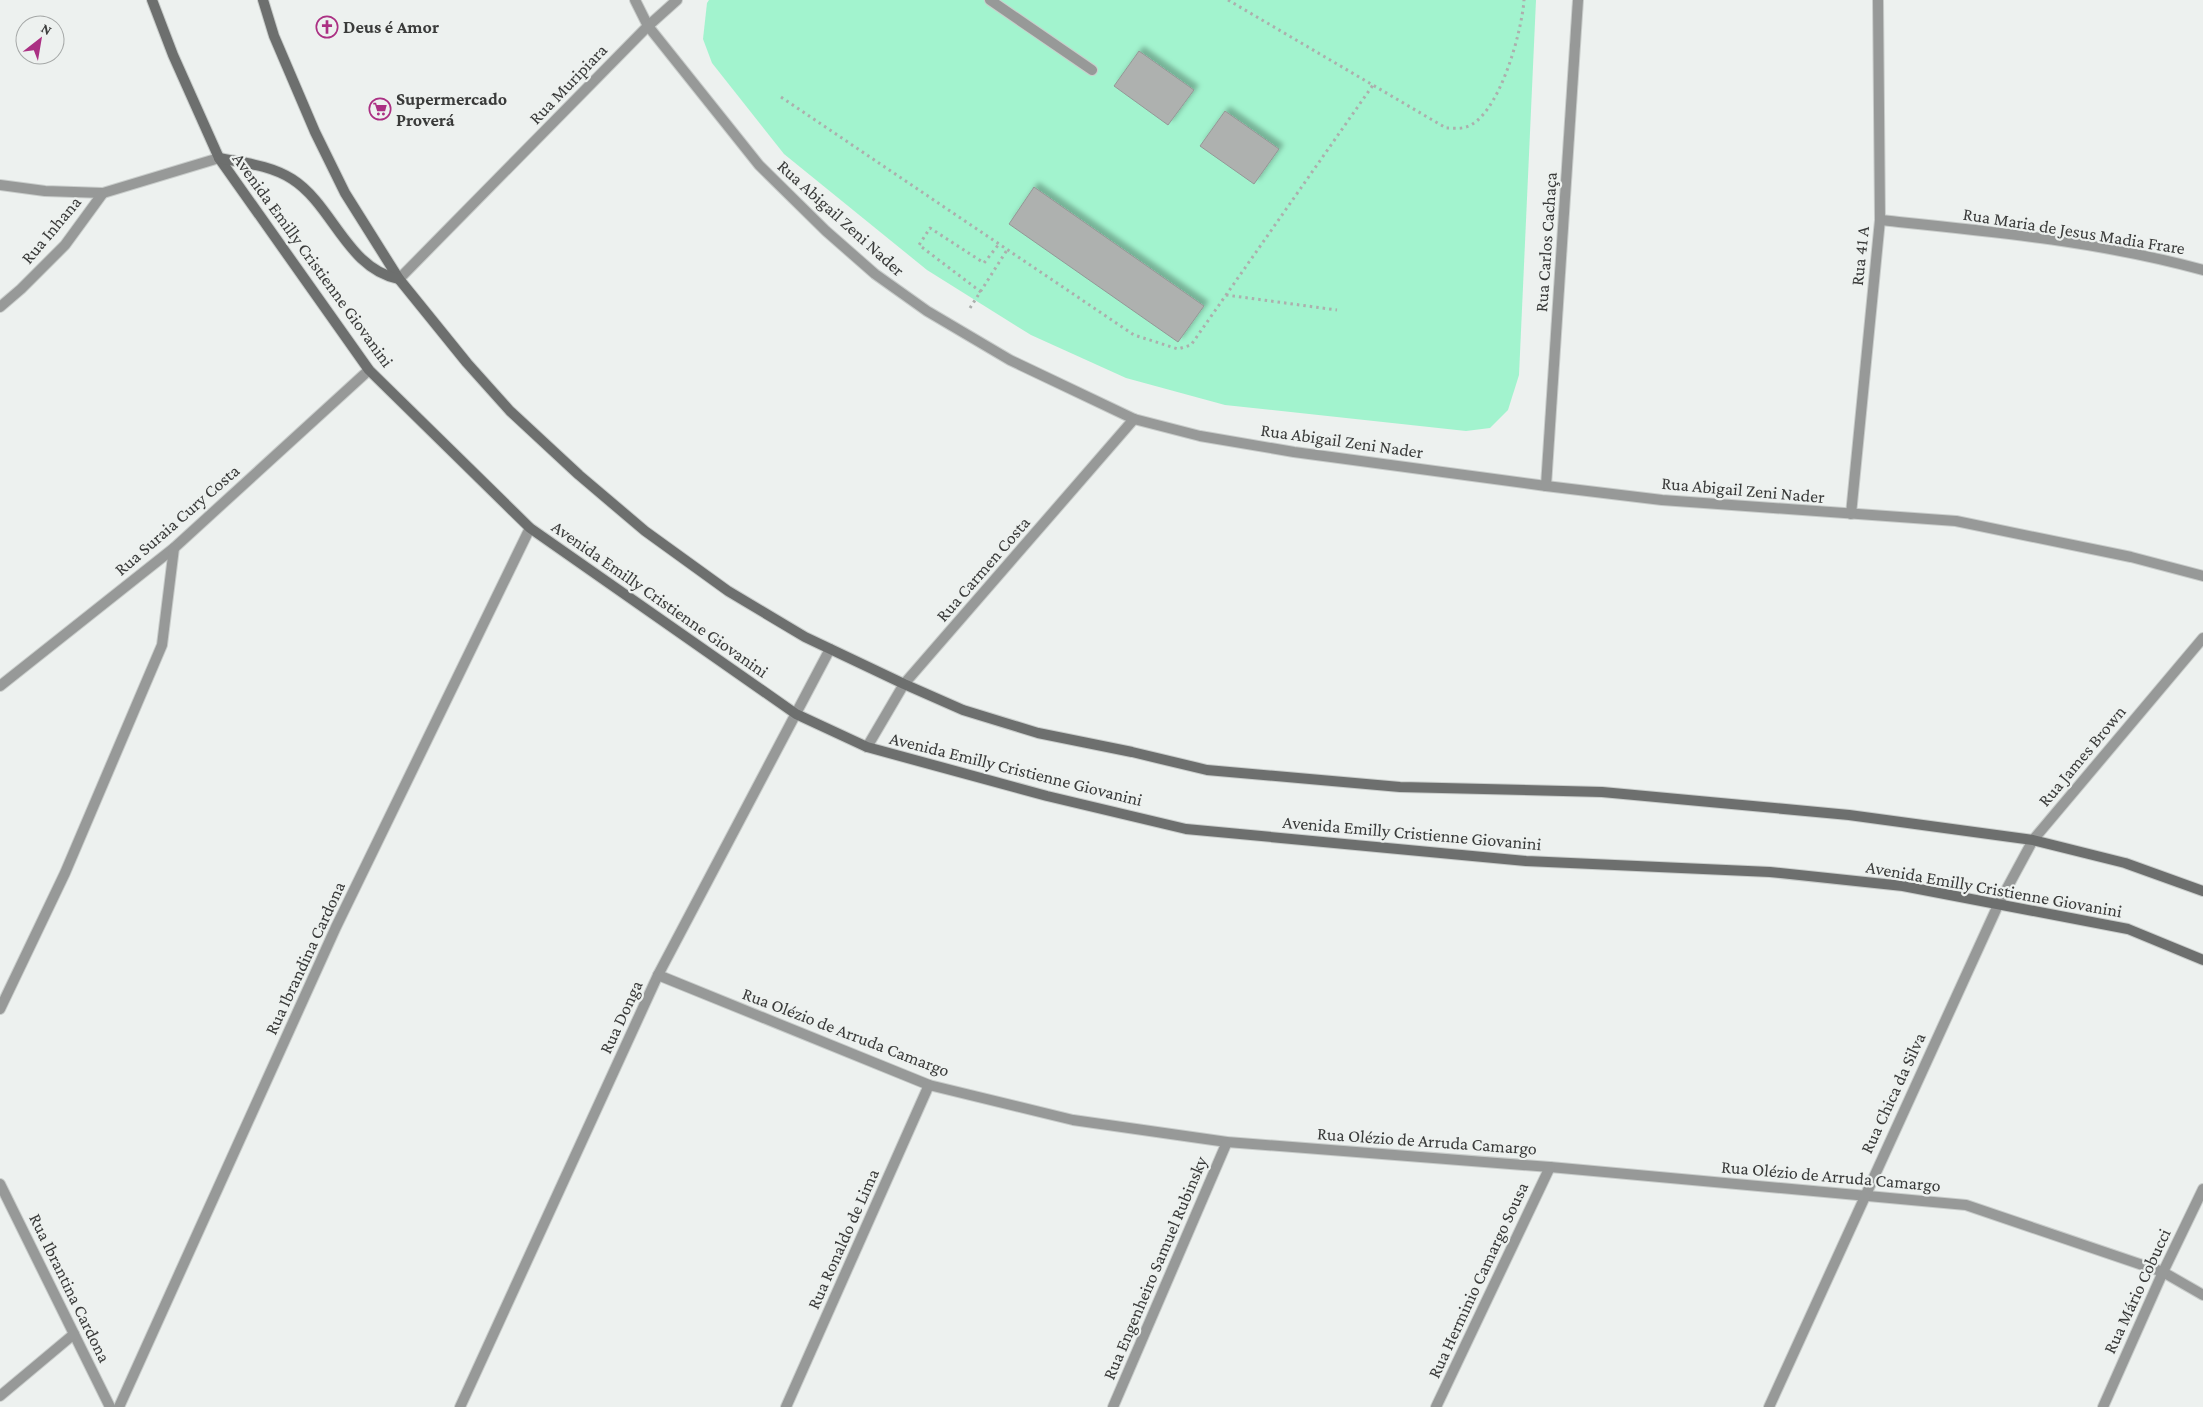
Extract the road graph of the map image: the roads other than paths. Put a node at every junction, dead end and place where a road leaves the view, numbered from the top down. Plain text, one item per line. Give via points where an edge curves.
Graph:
1 (152, 0) edge
2 (263, 0) edge
3 (635, 0) edge
4 (677, 0) edge
5 (990, 0) edge
6 (1578, 0) edge
7 (1878, 0) edge
8 (648, 26) junction
9 (1092, 70) dead end
10 (218, 158) junction
11 (0, 186) edge
12 (103, 193) junction
13 (1880, 220) junction
14 (2203, 270) edge
15 (399, 279) junction
16 (0, 307) edge
17 (369, 370) junction
18 (1134, 419) junction
19 (1546, 486) junction
20 (1851, 514) junction
21 (530, 528) junction
22 (174, 548) junction
23 (2203, 576) edge
24 (2203, 638) edge
25 (830, 649) junction
26 (904, 684) junction
27 (0, 686) edge
28 (796, 714) junction
29 (867, 747) junction
30 (2033, 840) junction
31 (2203, 891) edge
32 (1999, 904) junction
33 (2203, 960) edge
34 (658, 975) junction
35 (0, 1009) edge
36 (929, 1085) junction
37 (1227, 1142) junction
38 (1550, 1167) junction
39 (0, 1184) edge
40 (2203, 1189) edge
41 (1864, 1196) junction
42 (2162, 1272) junction
43 (2203, 1295) edge
44 (74, 1334) junction
45 (0, 1396) edge
46 (110, 1407) edge
47 (119, 1407) edge
48 (460, 1407) edge
49 (786, 1407) edge
50 (1113, 1407) edge
51 (1436, 1407) edge
52 (1769, 1407) edge
53 (2103, 1407) edge

1 - 10 main road, Avenida Emilly Cristienne Giovanini via 172,55
2 - 15 main road via 274,36 315,132 345,193
3 - 8 street, Rua Abigail Zeni Nader
4 - 8 street, Rua Muripiara
5 - 9 street
6 - 19 street, Rua Carlos Cachaça
7 - 13 street, Rua 41 A
8 - 15 street, Rua Muripiara
8 - 18 street, Rua Abigail Zeni Nader via 759,165 875,274 957,330 1010,360
10 - 12 street
10 - 15 main road via 262,166 294,180 311,195 361,258 376,271
10 - 17 main road, Avenida Emilly Cristienne Giovanini
11 - 12 street
12 - 16 street, Rua Inhana via 65,245
13 - 14 street, Rua Maria de Jesus Madia Frare via 2017,234 2168,260
13 - 20 street, Rua 41 A
15 - 25 main road via 510,411 579,475 645,531 728,591
17 - 21 main road, Avenida Emilly Cristienne Giovanini
17 - 22 street, Rua Suraia Cury Costa
18 - 19 street, Rua Abigail Zeni Nader via 1200,436 1294,452
18 - 26 street, Rua Carmen Costa
19 - 20 street, Rua Abigail Zeni Nader via 1662,500
20 - 23 street, Rua Abigail Zeni Nader via 1956,522 2131,556
21 - 28 main road, Avenida Emilly Cristienne Giovanini
21 - 47 street, Rua Ibrandina Cardona via 336,927
22 - 27 street, Rua Suraia Cury Costa
22 - 35 street via 162,645 65,873
24 - 30 street, Rua James Brown
25 - 26 main road
25 - 28 street, Rua Donga
26 - 29 street, Rua Carmen Costa
26 - 30 main road via 963,710 1038,734 1207,770 1400,786 1602,792 1849,815
28 - 29 main road, Avenida Emilly Cristienne Giovanini
28 - 34 street, Rua Donga
29 - 32 main road, Avenida Emilly Cristienne Giovanini via 1047,796 1186,829 1526,861 1770,872 1903,886
30 - 31 main road via 2125,863
30 - 32 street, Rua James Brown
32 - 33 main road, Avenida Emilly Cristienne Giovanini via 2128,929
32 - 41 street, Rua Chica da Silva
34 - 36 street, Rua Olézio de Arruda Camargo
34 - 48 street, Rua Donga
36 - 37 street, Rua Olézio de Arruda Camargo via 1073,1120
36 - 49 street, Rua Ronaldo de Lima
37 - 38 street, Rua Olézio de Arruda Camargo
37 - 50 street, Rua Engenheiro Samuel Rubinsky
38 - 41 street, Rua Olézio de Arruda Camargo
38 - 51 street, Rua Herminio Camargo Sousa
39 - 44 street, Rua Ibrantina Cardona
40 - 42 street, Rua Mário Cobucci
41 - 42 street, Rua Olézio de Arruda Camargo via 1966,1205
41 - 52 street, Rua Chica da Silva
42 - 43 street, Rua Olézio de Arruda Camargo
42 - 53 street, Rua Mário Cobucci
44 - 45 street
44 - 46 street, Rua Ibrantina Cardona

